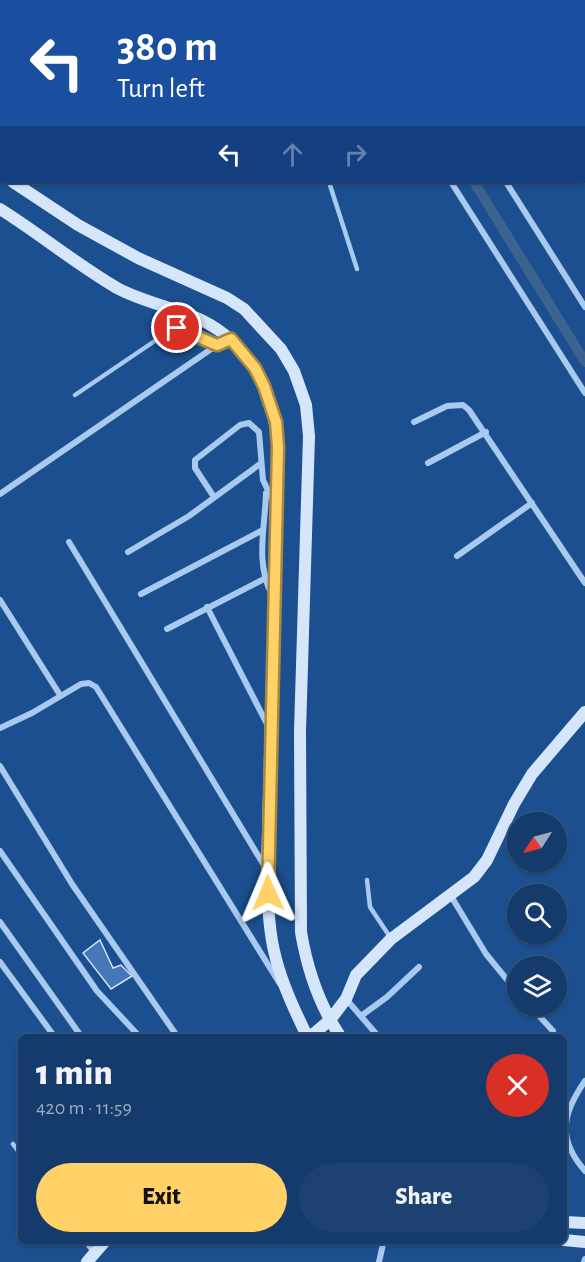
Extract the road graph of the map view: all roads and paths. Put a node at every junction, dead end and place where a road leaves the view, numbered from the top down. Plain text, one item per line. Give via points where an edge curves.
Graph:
1 (15, 183) edge
2 (329, 183) edge
3 (452, 183) edge
4 (507, 183) edge
5 (0, 209) edge
6 (357, 269) dead end
7 (585, 307) edge
8 (231, 339) junction
9 (217, 345) junction
10 (585, 393) edge
11 (75, 395) dead end
12 (414, 422) dead end
13 (486, 432) junction
14 (429, 463) dead end
15 (260, 464) junction
16 (266, 491) junction
17 (0, 494) edge
18 (214, 497) junction
19 (532, 503) junction
20 (277, 508) junction
21 (263, 530) junction
22 (69, 542) dead end
23 (128, 552) dead end
24 (457, 556) dead end
25 (264, 579) junction
26 (585, 583) edge
27 (141, 594) dead end
28 (274, 598) junction
29 (0, 600) edge
30 (207, 608) junction
31 (168, 629) dead end
32 (60, 695) junction
33 (585, 712) edge
34 (0, 728) edge
35 (271, 732) junction
36 (0, 766) edge
37 (0, 851) edge
38 (267, 870) junction
39 (367, 880) dead end
40 (451, 896) junction
41 (0, 922) edge
42 (391, 939) junction
43 (0, 962) edge
44 (419, 967) dead end
45 (507, 980) edge
46 (288, 994) junction
47 (346, 999) junction
48 (361, 1016) junction
49 (539, 1016) edge
50 (328, 1021) junction
51 (553, 1031) dead end
52 (53, 1034) edge
53 (80, 1034) edge
54 (137, 1034) edge
55 (176, 1034) edge
56 (309, 1034) edge
57 (312, 1034) edge
58 (338, 1034) edge
59 (376, 1034) edge
60 (585, 1081) edge
61 (567, 1117) edge
62 (13, 1144) dead end
63 (567, 1144) edge
64 (18, 1151) edge
65 (585, 1171) edge
66 (567, 1222) edge
67 (585, 1223) edge
68 (585, 1234) edge
69 (567, 1240) edge
70 (585, 1242) edge
71 (86, 1244) edge
72 (103, 1244) edge
73 (383, 1244) edge
74 (91, 1258) edge
75 (379, 1262) edge

1 - 50 street via 138,258 244,309 281,349 301,387 309,436 300,731 301,932 306,960
2 - 6 lane
3 - 10 street
4 - 7 street
5 - 8 street via 120,289 208,323
8 - 9 street
8 - 20 street via 255,368 276,422
9 - 11 lane via 184,330 171,330
9 - 17 street
12 - 13 street via 447,406 463,405
13 - 14 street
13 - 19 street
15 - 16 street
15 - 18 street
15 - 18 street via 261,439 257,429 249,423 240,425 198,456 194,464
16 - 20 street
16 - 21 street
18 - 23 street
19 - 24 street
19 - 26 street
20 - 28 street
21 - 25 street
21 - 27 street
22 - 38 street
25 - 28 street
25 - 30 street
28 - 35 street
29 - 32 street
30 - 31 street
30 - 35 street
32 - 34 street
32 - 46 street via 85,682 96,687 270,972
33 - 40 street via 532,774 487,860
35 - 38 street
36 - 55 street via 72,884
37 - 54 street via 97,991
38 - 46 street via 271,933
39 - 42 lane via 370,907
40 - 42 street
40 - 45 street via 486,954
41 - 53 street
42 - 47 street via 356,975
43 - 52 street
44 - 48 street
46 - 56 street
47 - 48 street
47 - 50 street
48 - 59 street
49 - 51 street
50 - 57 street
50 - 58 street
60 - 61 street
62 - 64 lane
63 - 65 street
66 - 67 street
68 - 70 street
69 - 70 street
71 - 74 lane
72 - 74 street
73 - 75 street

